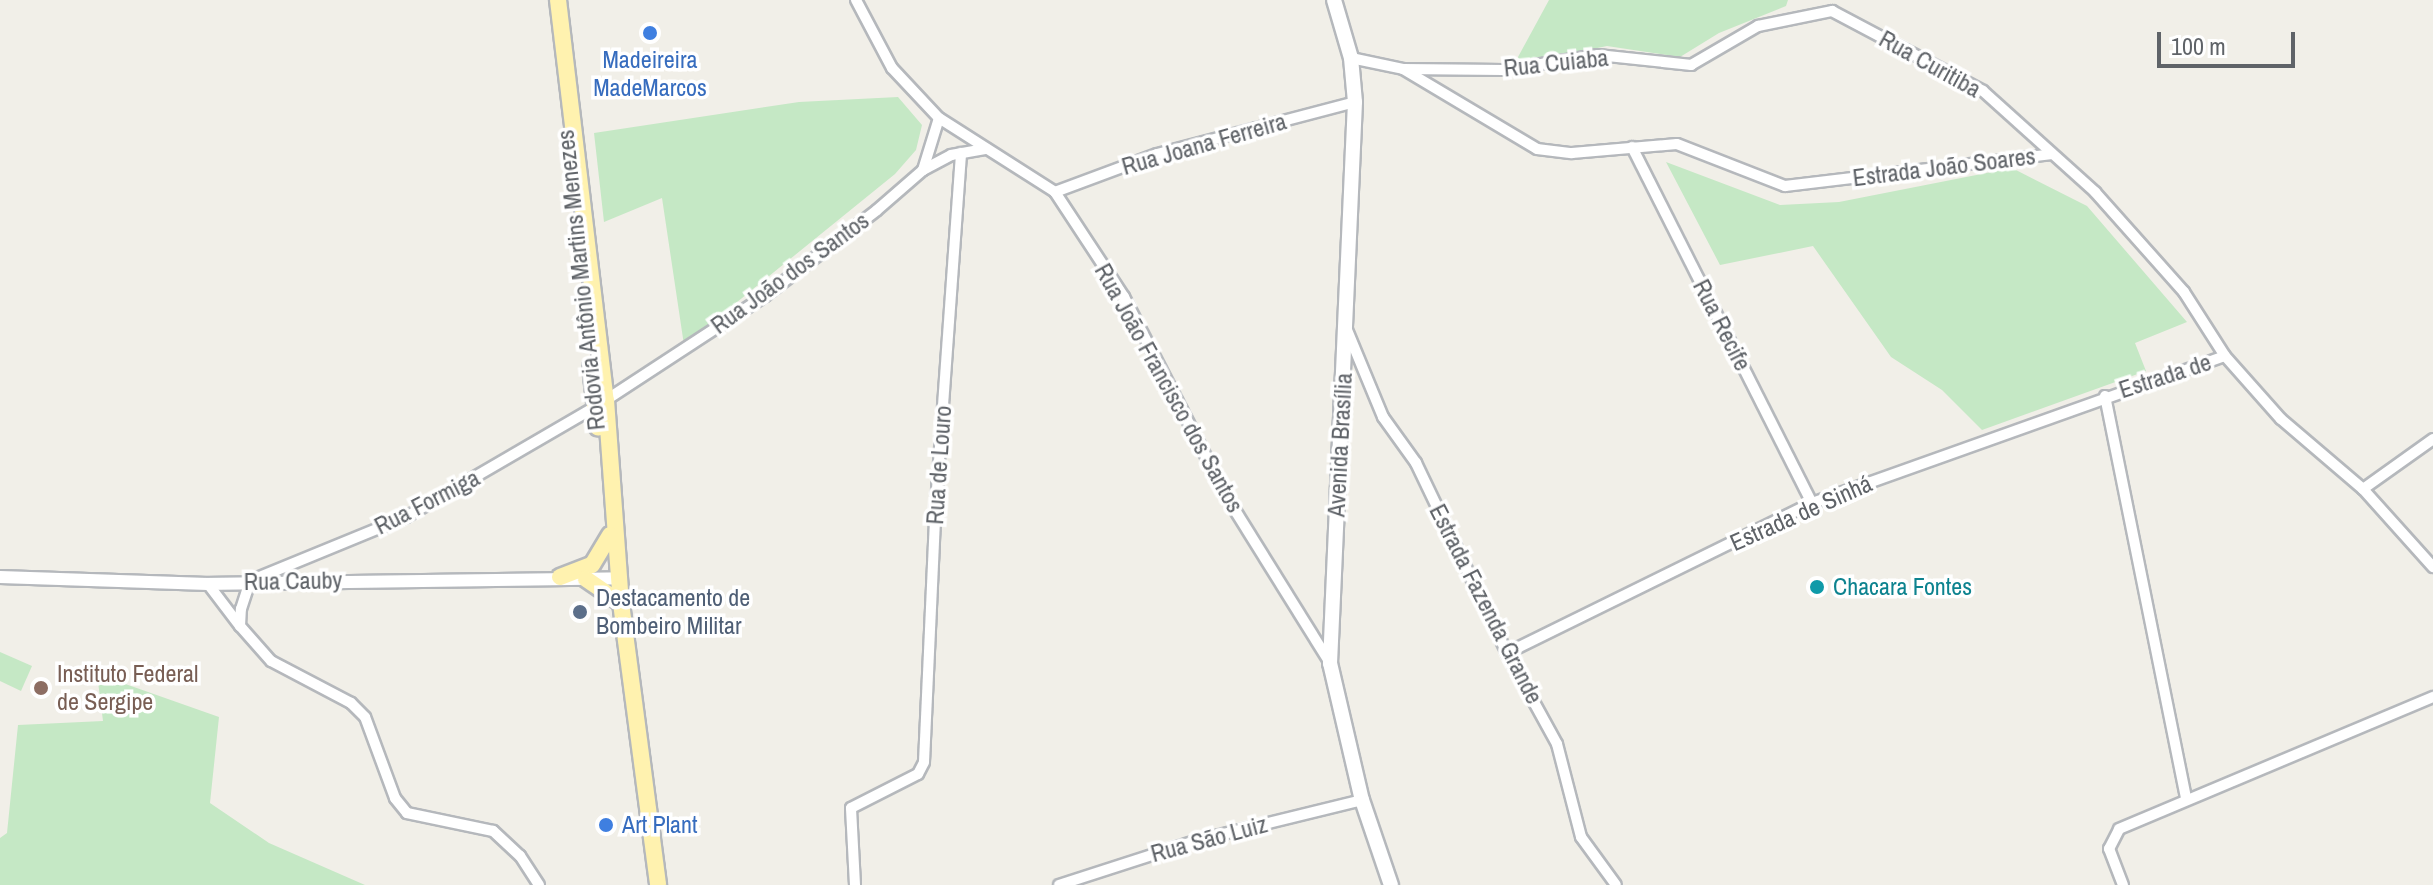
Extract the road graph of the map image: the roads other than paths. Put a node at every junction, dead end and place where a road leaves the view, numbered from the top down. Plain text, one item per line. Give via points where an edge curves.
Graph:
1 (550, 0) edge
2 (558, 0) edge
3 (856, 0) edge
4 (1334, 0) edge
5 (1792, 16) joint
6 (1351, 58) junction
7 (1403, 69) junction
8 (1355, 102) junction
9 (939, 118) junction
10 (1632, 147) junction
11 (986, 149) junction
12 (961, 153) junction
13 (2052, 154) junction
14 (923, 170) junction
15 (1055, 192) junction
16 (1345, 327) junction
17 (2225, 356) junction
18 (2105, 396) junction
19 (601, 403) junction
20 (2433, 439) edge
21 (2363, 489) junction
22 (1812, 503) junction
23 (610, 535) junction
24 (617, 560) junction
25 (2433, 567) edge
26 (0, 577) edge
27 (560, 577) junction
28 (619, 578) junction
29 (586, 579) junction
30 (250, 581) junction
31 (208, 584) junction
32 (621, 603) junction
33 (240, 626) junction
34 (1507, 653) junction
35 (1330, 663) junction
36 (2433, 697) edge
37 (2186, 797) junction
38 (1362, 800) junction
39 (539, 885) edge
40 (658, 885) edge
41 (855, 885) edge
42 (1059, 885) edge
43 (1391, 885) edge
44 (1616, 885) edge
45 (2123, 885) edge

1 - 19 main road, Rodovia Antônio Martins Menezes
2 - 19 main road, Rodovia Antônio Martins Menezes
3 - 9 street, Rua João Francisco dos Santos via 892,68
4 - 6 main road, Avenida Brasília
5 - 7 street, Rua Cuiaba via 1743,32 1691,65 1598,55 1503,70
5 - 13 street, Rua Curitiba via 1832,11 1959,78 1989,95
6 - 7 street, Estrada João Soares
6 - 8 main road, Avenida Brasília
7 - 10 street, Estrada João Soares via 1537,149 1572,153
8 - 15 street, Rua Joana Ferreira via 1157,154
8 - 16 main road, Avenida Brasília
9 - 11 street, Rua João Francisco dos Santos
9 - 14 street
10 - 13 street, Estrada João Soares via 1677,144 1792,186
10 - 22 street, Rua Recife
11 - 12 street, Rua João dos Santos
11 - 15 street, Rua João Francisco dos Santos
12 - 14 street, Rua João dos Santos
12 - 41 street, Rua de Louro via 924,762 918,774 855,804 850,813
13 - 17 street, Estrada João Soares via 2095,192 2184,292
14 - 19 street, Rua João dos Santos via 765,296
15 - 35 street, Rua João Francisco dos Santos via 1124,297 1228,499
16 - 34 street, Estrada Fazenda Grande via 1383,417 1416,463
16 - 35 main road, Avenida Brasília
17 - 18 street, Estrada de
17 - 21 street, Estrada João Soares via 2281,419
18 - 22 street, Estrada de Sinhá
18 - 37 street
19 - 23 main road, Rodovia Antônio Martins Menezes
19 - 24 main road, Rodovia Antônio Martins Menezes
19 - 30 street, Rua Formiga via 406,517
20 - 21 street
21 - 25 street, Estrada João Soares
22 - 34 street, Estrada de Sinhá
23 - 24 main road, Rodovia Antônio Martins Menezes
23 - 27 main road via 592,565
24 - 28 main road, Rodovia Antônio Martins Menezes
26 - 31 street, Rua Cauby
27 - 29 street, Rua Cauby
27 - 30 street, Rua Cauby
28 - 29 street, Rua Cauby
28 - 32 main road, Rodovia Antônio Martins Menezes
29 - 32 main road
30 - 31 street, Rua Cauby
30 - 33 street
31 - 33 street
32 - 40 main road, Rodovia Antônio Martins Menezes
33 - 39 street via 282,670 351,703 365,717 392,790 407,813 493,831 520,856
34 - 44 street, Estrada Fazenda Grande via 1557,744 1581,837
35 - 38 main road, Avenida Brasília
36 - 37 street
37 - 45 street via 2113,835 2109,849
38 - 42 street, Rua São Luiz via 1195,841
38 - 43 main road, Avenida Brasília

